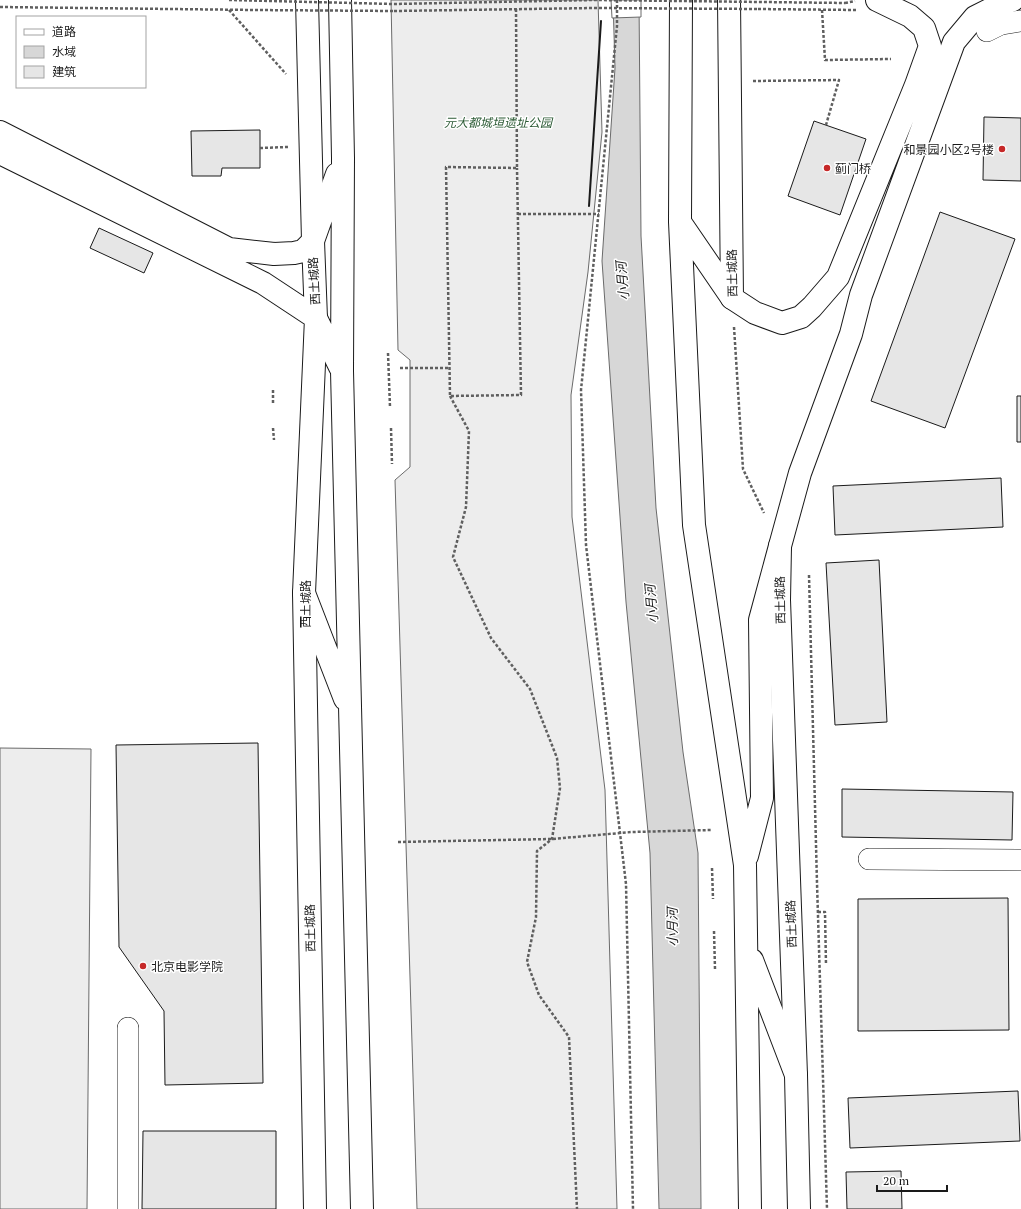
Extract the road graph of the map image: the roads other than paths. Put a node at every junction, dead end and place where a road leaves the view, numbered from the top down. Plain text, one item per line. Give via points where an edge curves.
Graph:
1 (307, 0) edge
2 (340, 0) edge
3 (681, 0) edge
4 (877, 0) edge
5 (1013, 0) edge
6 (733, 7) edge
7 (1021, 21) edge
8 (987, 32) dead end
9 (0, 132) edge
10 (0, 153) edge
11 (343, 158) junction
12 (680, 222) junction
13 (312, 242) junction
14 (732, 298) junction
15 (316, 318) junction
16 (342, 371) junction
17 (780, 546) junction
18 (304, 593) junction
19 (350, 714) junction
20 (869, 859) dead end
21 (1021, 860) edge
22 (745, 865) junction
23 (747, 946) junction
24 (128, 1028) dead end
25 (796, 1075) junction
26 (128, 1209) edge
27 (315, 1209) edge
28 (362, 1209) edge
29 (750, 1209) edge
30 (798, 1209) edge

1 - 13 main road, 西土城路
2 - 11 main road
3 - 12 main road
4 - 14 main road via 910,16 924,28 930,46 838,277 800,317 782,323 755,313
5 - 17 main road via 975,17 954,42 861,295 851,334 800,473
6 - 14 main road, 西土城路
7 - 8 street via 1001,24
9 - 13 main road via 228,249 274,254 294,253 303,251
10 - 15 main road via 263,283
11 - 13 main road
11 - 16 main road
12 - 14 main road
12 - 22 main road via 694,525
13 - 15 main road, 西土城路
15 - 16 main road
15 - 18 main road, 西土城路
16 - 19 main road
17 - 22 main road via 760,620 762,798
17 - 25 main road, 西土城路 via 779,608
18 - 19 main road
18 - 27 main road, 西土城路
19 - 28 main road
20 - 21 street
22 - 23 main road
23 - 25 main road
23 - 29 main road
24 - 26 street
25 - 30 main road, 西土城路

